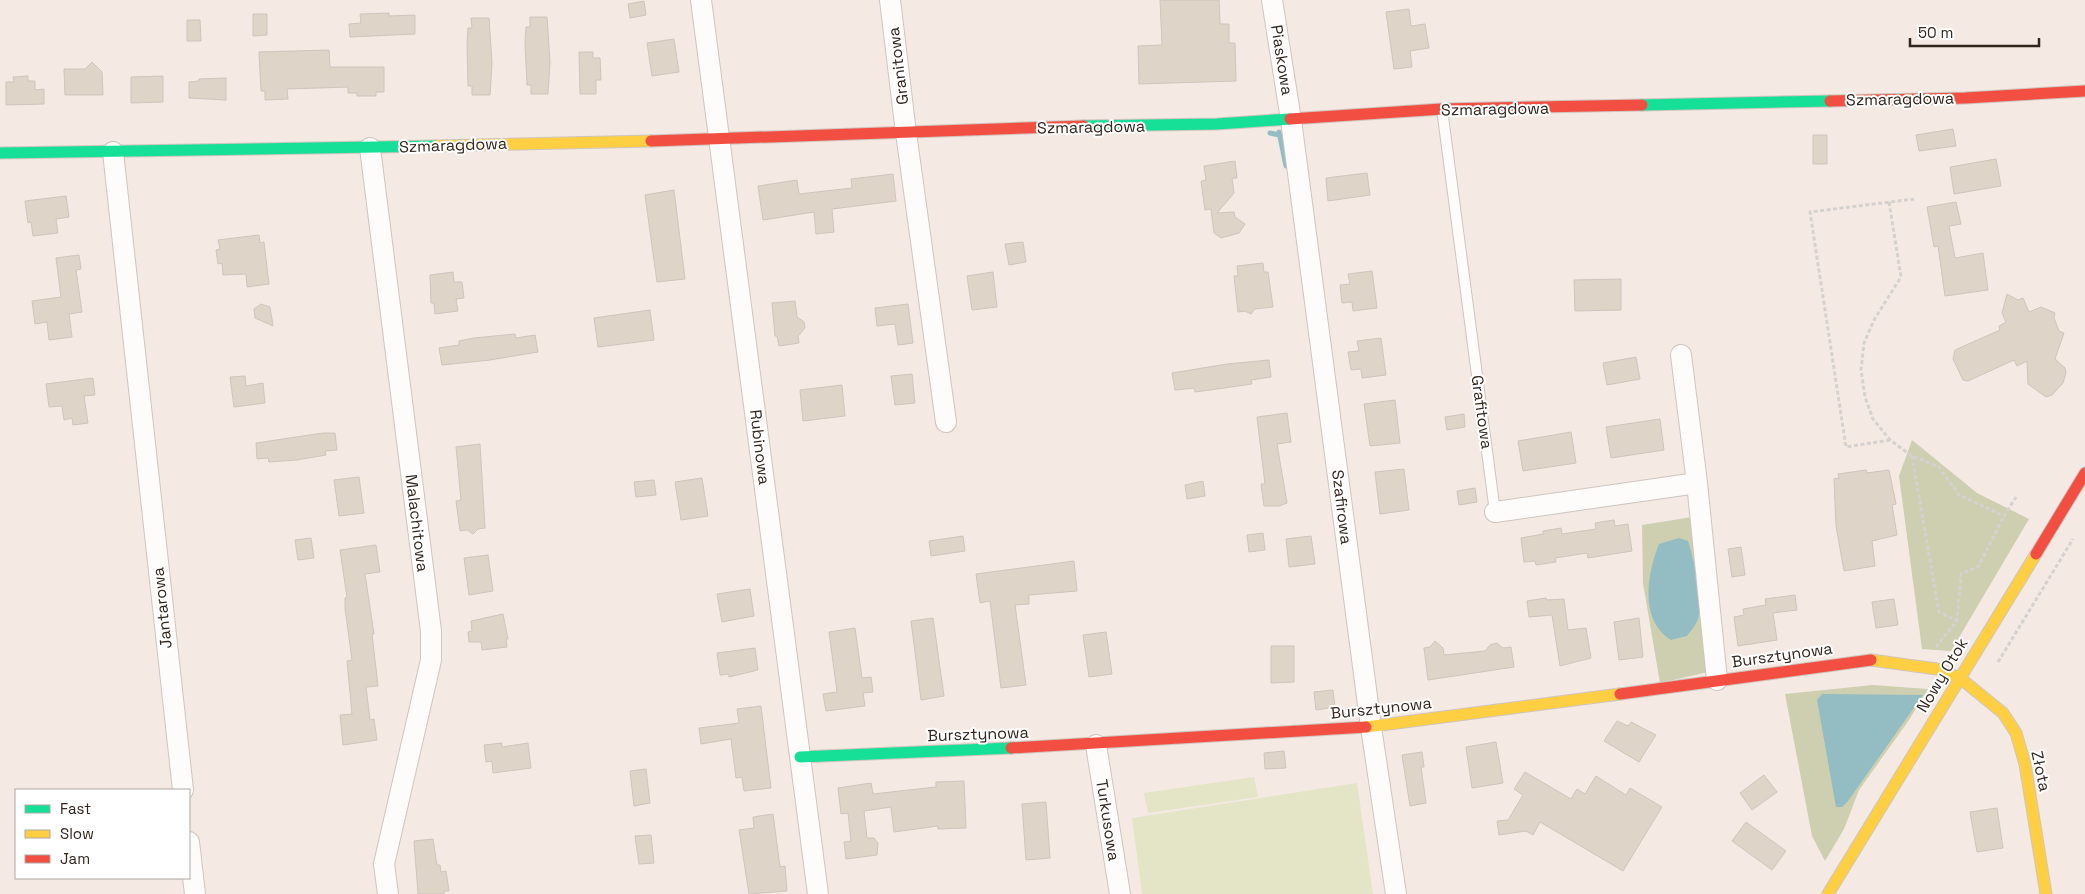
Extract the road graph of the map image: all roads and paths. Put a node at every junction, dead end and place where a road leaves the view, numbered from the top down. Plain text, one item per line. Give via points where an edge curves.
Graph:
1 (701, 0) edge
2 (890, 0) edge
3 (1272, 0) edge
4 (2085, 91) edge
5 (1442, 109) junction
6 (1291, 120) junction
7 (906, 133) junction
8 (720, 139) junction
9 (370, 148) junction
10 (113, 152) junction
11 (0, 153) edge
12 (1914, 199) dead end
13 (1889, 202) junction
14 (1681, 355) dead end
15 (946, 422) dead end
16 (1890, 440) junction
17 (1912, 456) junction
18 (2085, 474) edge
19 (1697, 483) junction
20 (2016, 497) dead end
21 (1495, 512) joint
22 (2004, 516) junction
23 (2076, 533) dead end
24 (1957, 621) junction
25 (1924, 667) junction
26 (1993, 669) dead end
27 (1960, 678) junction
28 (1717, 680) junction
29 (1371, 728) junction
30 (1096, 745) junction
31 (800, 757) junction
32 (183, 789) edge
33 (190, 851) edge
34 (195, 894) edge
35 (388, 894) edge
36 (818, 894) edge
37 (1120, 894) edge
38 (1396, 894) edge
39 (1828, 894) edge
40 (2046, 894) edge

1 - 8 street, Rubinowa
2 - 7 street, Granitowa
3 - 6 street, Piaskowa
4 - 5 street, Szmaragdowa via 1964,98
5 - 6 street, Szmaragdowa
5 - 21 lane, Grafitowa
6 - 7 street, Szmaragdowa
6 - 29 street, Szafirowa
7 - 8 street, Szmaragdowa
7 - 15 street
8 - 9 street, Szmaragdowa
8 - 31 street, Rubinowa
9 - 10 street, Szmaragdowa
9 - 35 street, Malachitowa via 431,631 431,660 384,864
10 - 11 street, Szmaragdowa
10 - 32 street, Jantarowa
12 - 13 path
13 - 16 path via 1901,278 1874,320 1864,343 1861,370 1865,397 1873,419
13 - 16 path via 1810,212 1846,447
14 - 19 street
16 - 17 path
17 - 22 path via 1939,467 1959,495
17 - 24 path via 1939,612
18 - 27 street, Nowy Otok
19 - 21 street, Grafitowa
19 - 28 street
20 - 22 path
22 - 24 path via 1978,567 1961,574
23 - 26 path
24 - 25 path
25 - 27 street, Bursztynowa
25 - 28 street, Bursztynowa via 1870,660
27 - 39 street, Nowy Otok
27 - 40 street, Złota via 2003,713 2016,733 2025,764
28 - 29 street, Bursztynowa
29 - 30 street, Bursztynowa
29 - 38 street, Szafirowa
30 - 31 street, Bursztynowa
30 - 37 street, Turkusowa
31 - 36 street, Rubinowa
33 - 34 street

